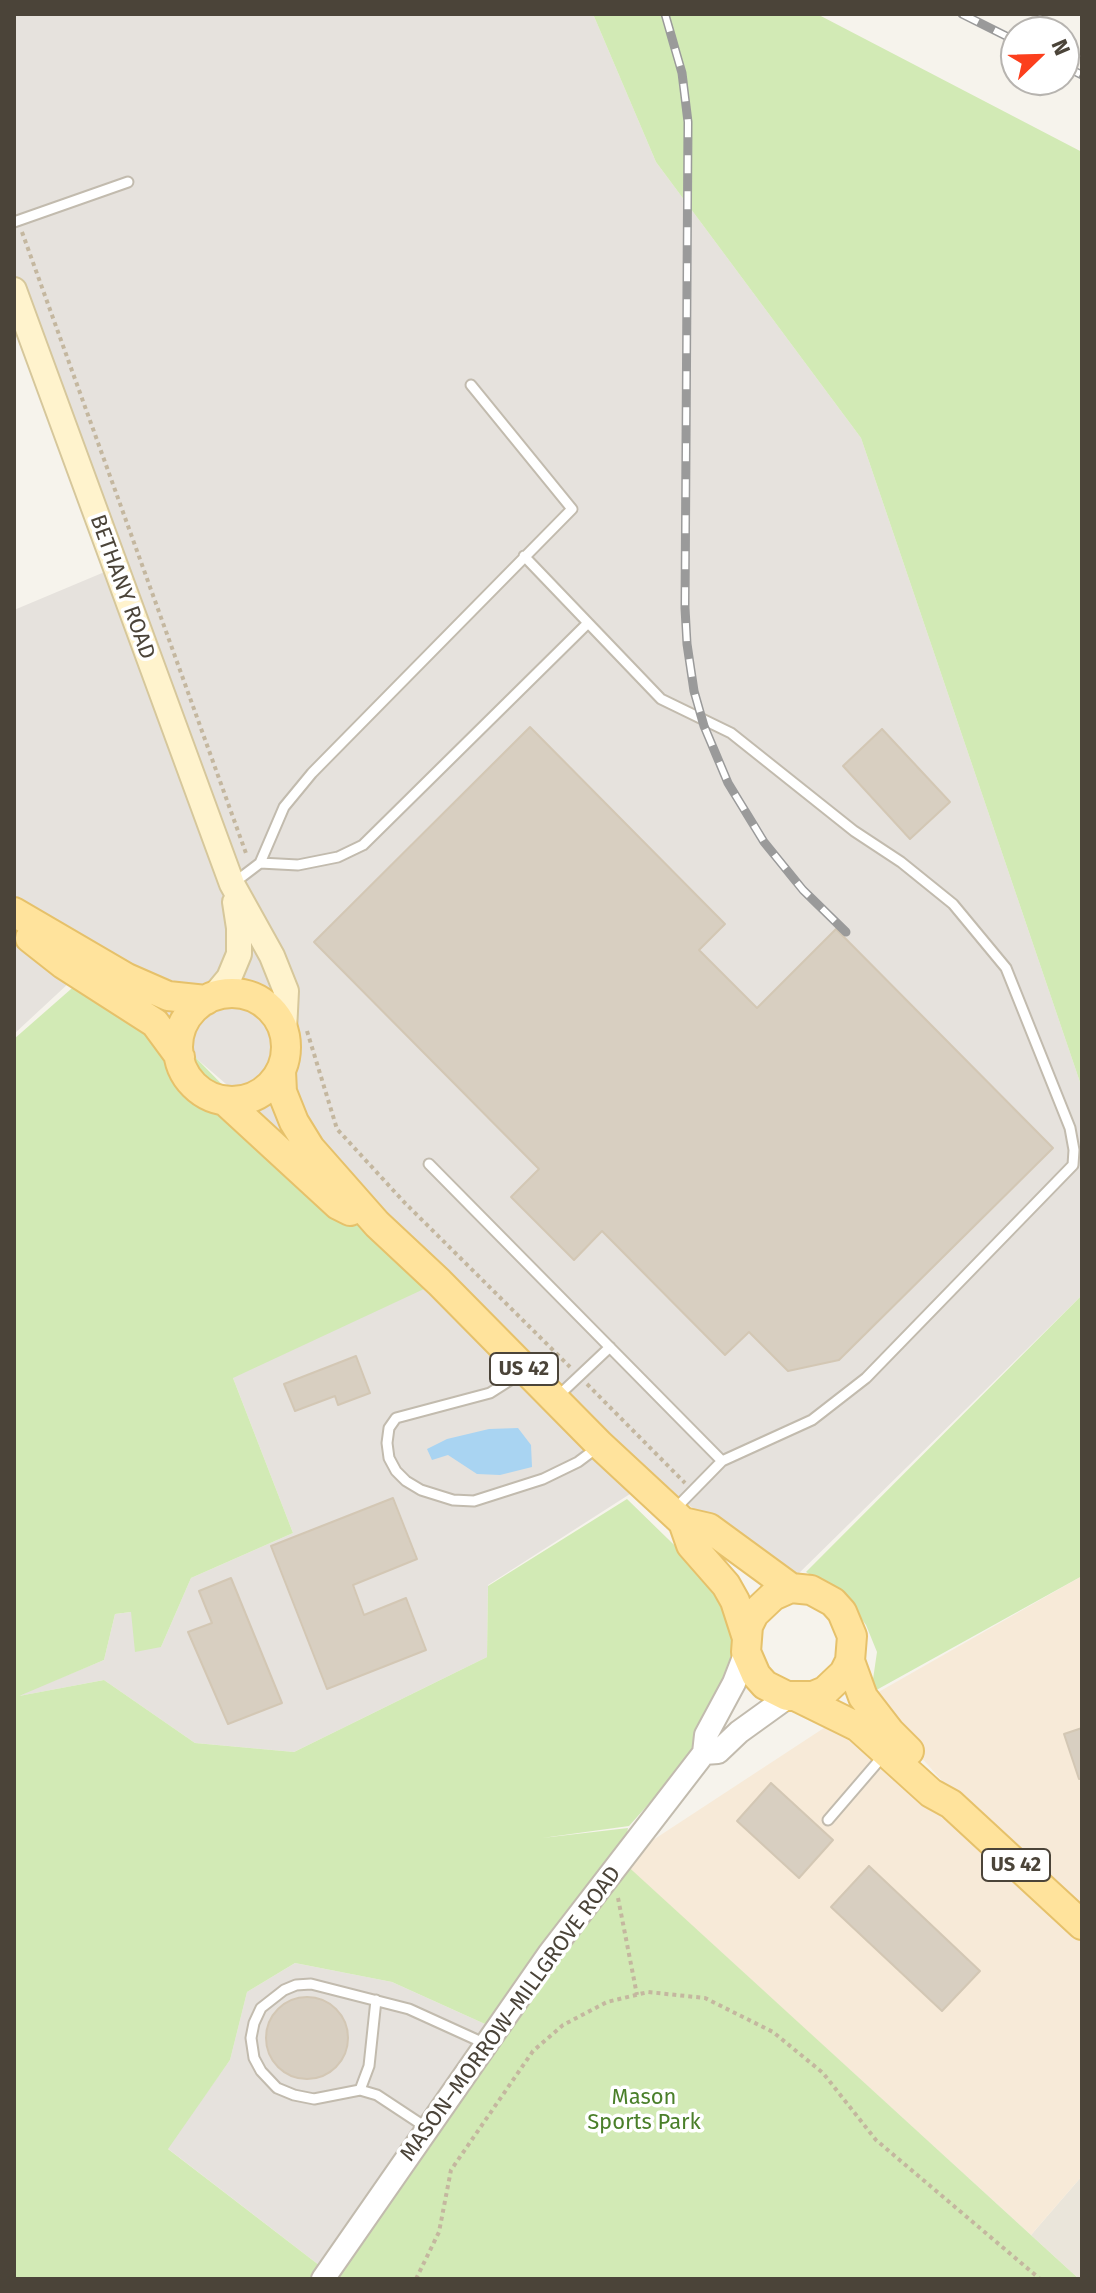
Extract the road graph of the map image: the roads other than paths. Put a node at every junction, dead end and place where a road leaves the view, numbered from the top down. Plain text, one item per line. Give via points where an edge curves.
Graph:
1 (128, 182) dead end
2 (16, 221) edge
3 (14, 290) edge
4 (471, 385) dead end
5 (524, 556) junction
6 (588, 623) junction
7 (256, 865) junction
8 (232, 884) junction
9 (14, 912) edge
10 (14, 925) edge
11 (210, 998) junction
12 (294, 1027) junction
13 (180, 1057) junction
14 (281, 1071) junction
15 (225, 1101) junction
16 (429, 1164) dead end
17 (377, 1224) junction
18 (610, 1347) junction
19 (525, 1370) junction
20 (555, 1400) junction
21 (600, 1445) junction
22 (722, 1461) junction
23 (678, 1517) junction
24 (791, 1588) junction
25 (746, 1643) junction
26 (850, 1661) junction
27 (793, 1697) junction
28 (887, 1752) junction
29 (704, 1753) junction
30 (951, 1804) junction
31 (828, 1820) dead end
32 (1082, 1925) edge
33 (376, 2000) junction
34 (486, 2044) junction
35 (360, 2090) junction
36 (427, 2128) junction
37 (323, 2279) edge

1 - 2 lane
3 - 8 main road, BETHANY ROAD
4 - 5 lane via 572,509
5 - 6 lane
5 - 7 lane via 312,773 284,807
6 - 7 lane via 363,845 338,857 298,865
6 - 22 lane via 661,699 731,733 953,904 1006,968 1074,1150 1073,1165 1060,1181 866,1378 812,1420
7 - 8 lane
8 - 11 main road, BETHANY ROAD via 239,954 229,978
8 - 12 main road, BETHANY ROAD via 272,956
9 - 11 main road via 168,996
10 - 13 main road via 63,964 155,1023
11 - 12 main road via 248,995
11 - 13 main road via 187,1017 180,1033
12 - 14 main road
13 - 15 main road via 191,1082 205,1095
14 - 15 main road via 259,1096
14 - 17 main road, US 42 via 282,1092 310,1148
15 - 17 main road, US 42 via 338,1205
16 - 18 lane
17 - 19 main road, US 42
18 - 20 lane
18 - 22 lane
19 - 20 main road, US 42
19 - 21 lane via 490,1393 396,1418 387,1443 396,1471 421,1490 474,1501 543,1479
20 - 21 main road, US 42
21 - 23 main road, US 42
22 - 23 lane via 693,1491
23 - 24 main road, US 42 via 709,1528
23 - 25 main road, US 42 via 691,1545 726,1585
24 - 25 main road via 762,1604
24 - 26 main road, US 42 via 822,1595 842,1612 852,1636
25 - 27 main road, US 42 via 756,1675
25 - 29 street, MASON–MORROW–MILLGROVE ROAD via 734,1683 706,1735
26 - 27 main road via 825,1691
26 - 30 main road, US 42 via 863,1697 940,1783
27 - 28 main road, US 42 via 858,1727
27 - 29 street, MASON–MORROW–MILLGROVE ROAD via 718,1752
28 - 30 main road, US 42 via 931,1793
28 - 31 lane
29 - 34 street, MASON–MORROW–MILLGROVE ROAD
30 - 32 main road, US 42
33 - 34 lane
33 - 35 lane via 369,2066
33 - 35 lane via 296,1985 261,2008 251,2038 254,2058 277,2088 314,2099
34 - 36 street, MASON–MORROW–MILLGROVE ROAD
35 - 36 lane via 377,2095
36 - 37 street, MASON–MORROW–MILLGROVE ROAD

